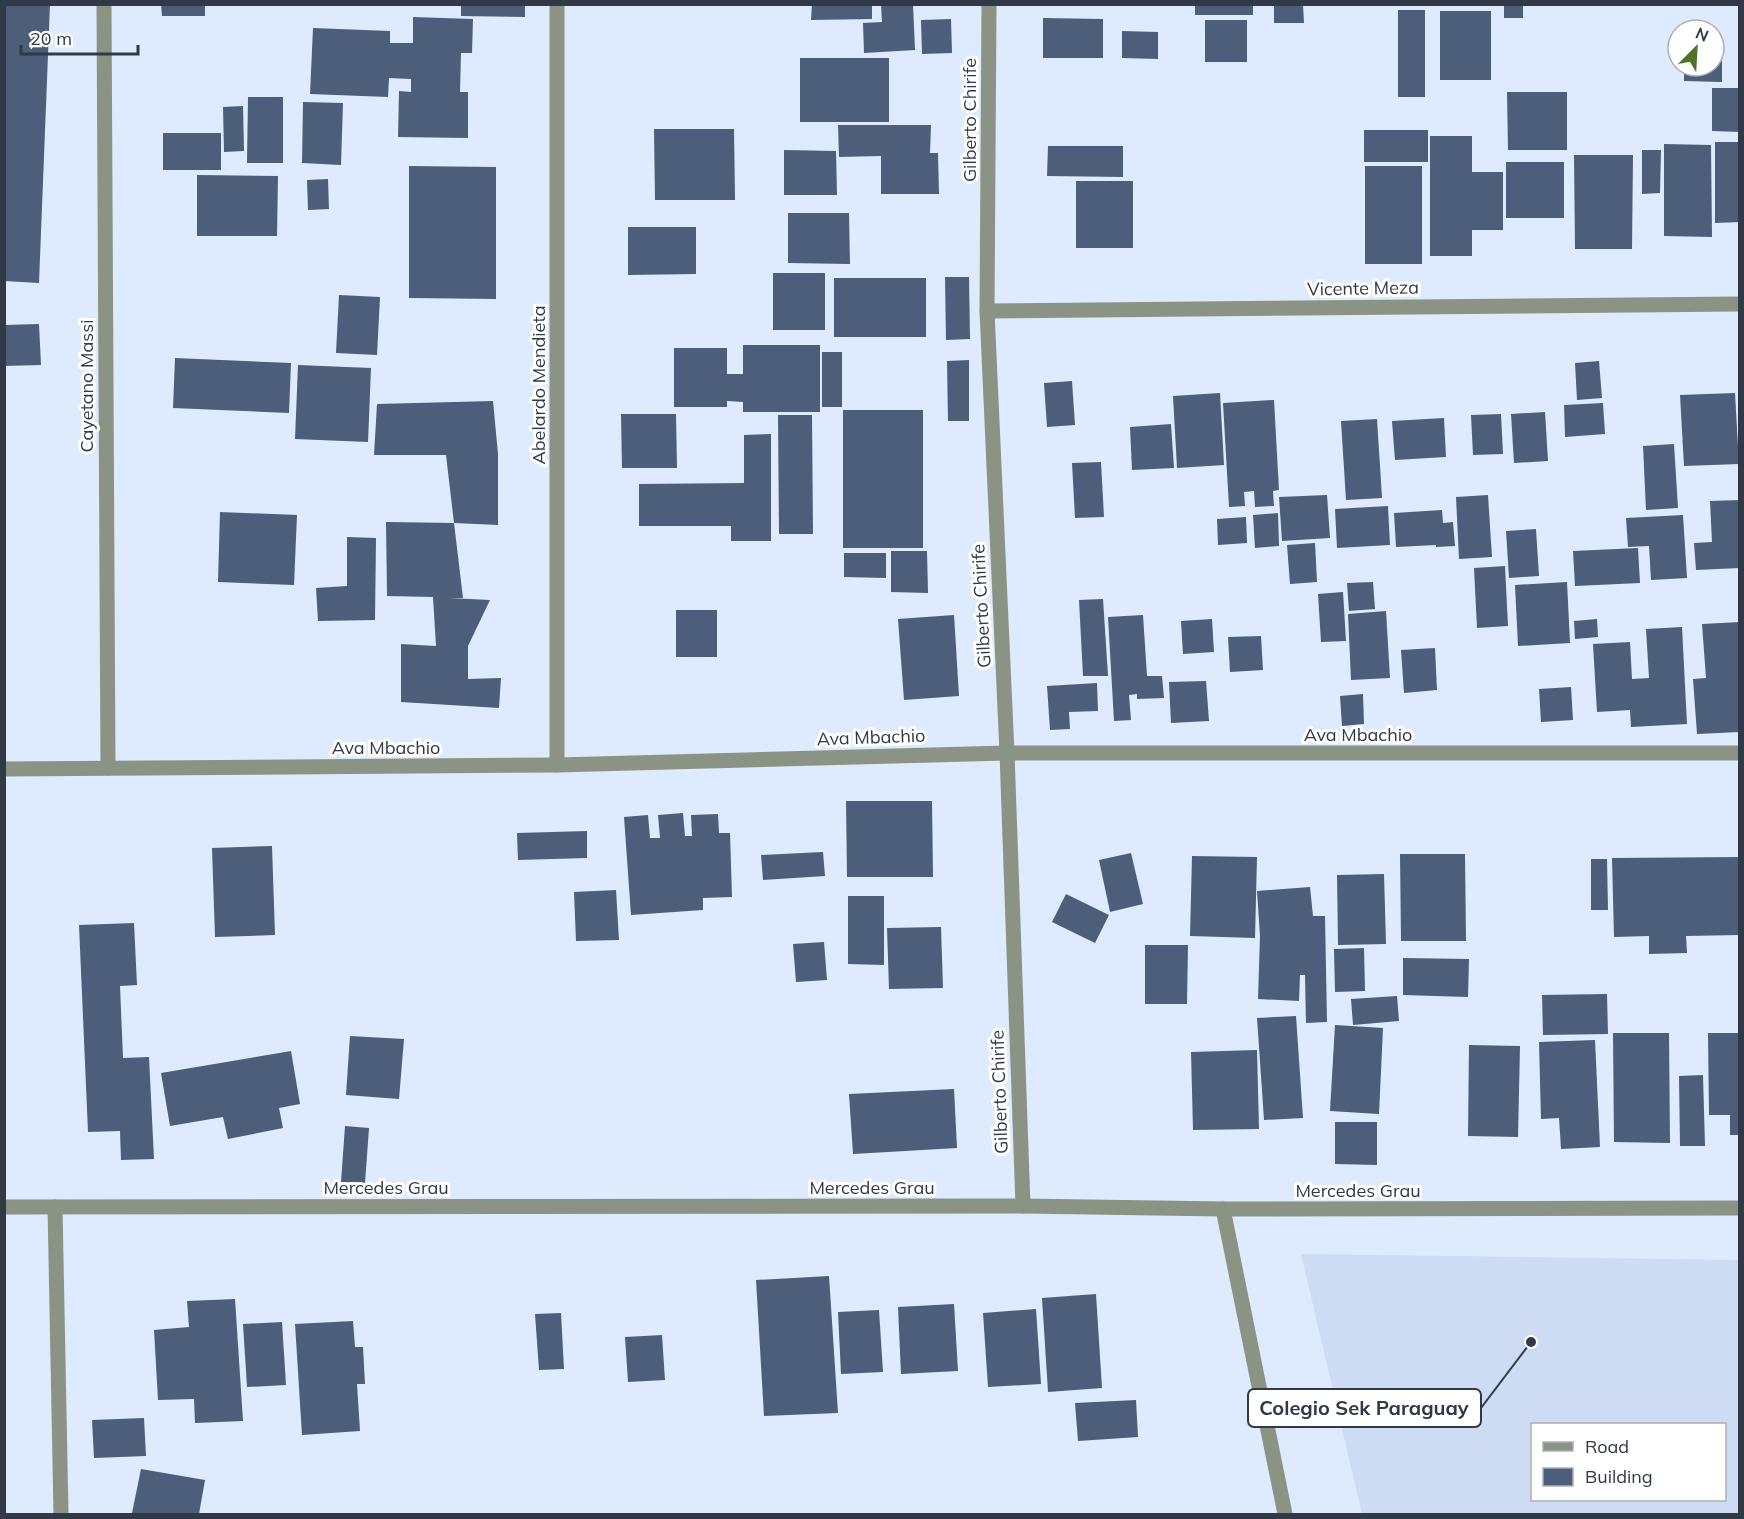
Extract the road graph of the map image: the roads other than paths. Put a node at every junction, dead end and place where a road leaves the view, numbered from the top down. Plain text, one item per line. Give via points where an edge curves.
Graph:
1 (104, 4) edge
2 (557, 4) edge
3 (989, 4) edge
4 (1740, 304) edge
5 (987, 311) junction
6 (1007, 753) junction
7 (1740, 753) edge
8 (557, 765) junction
9 (108, 768) junction
10 (4, 769) edge
11 (1023, 1206) junction
12 (4, 1207) edge
13 (54, 1207) junction
14 (1740, 1208) edge
15 (1223, 1209) junction
16 (61, 1515) edge
17 (1285, 1515) edge

1 - 9 street, Cayetano Massi
2 - 8 street, Abelardo Mendieta
3 - 5 street, Gilberto Chirife
4 - 5 street, Vicente Meza
5 - 6 street, Gilberto Chirife
6 - 7 street, Ava Mbachio
6 - 8 street, Ava Mbachio
6 - 11 street, Gilberto Chirife
8 - 9 street, Ava Mbachio
9 - 10 street, Ava Mbachio
11 - 13 street, Mercedes Grau
11 - 15 street, Mercedes Grau
12 - 13 street, Mercedes Grau
13 - 16 street
14 - 15 street, Mercedes Grau
15 - 17 street

